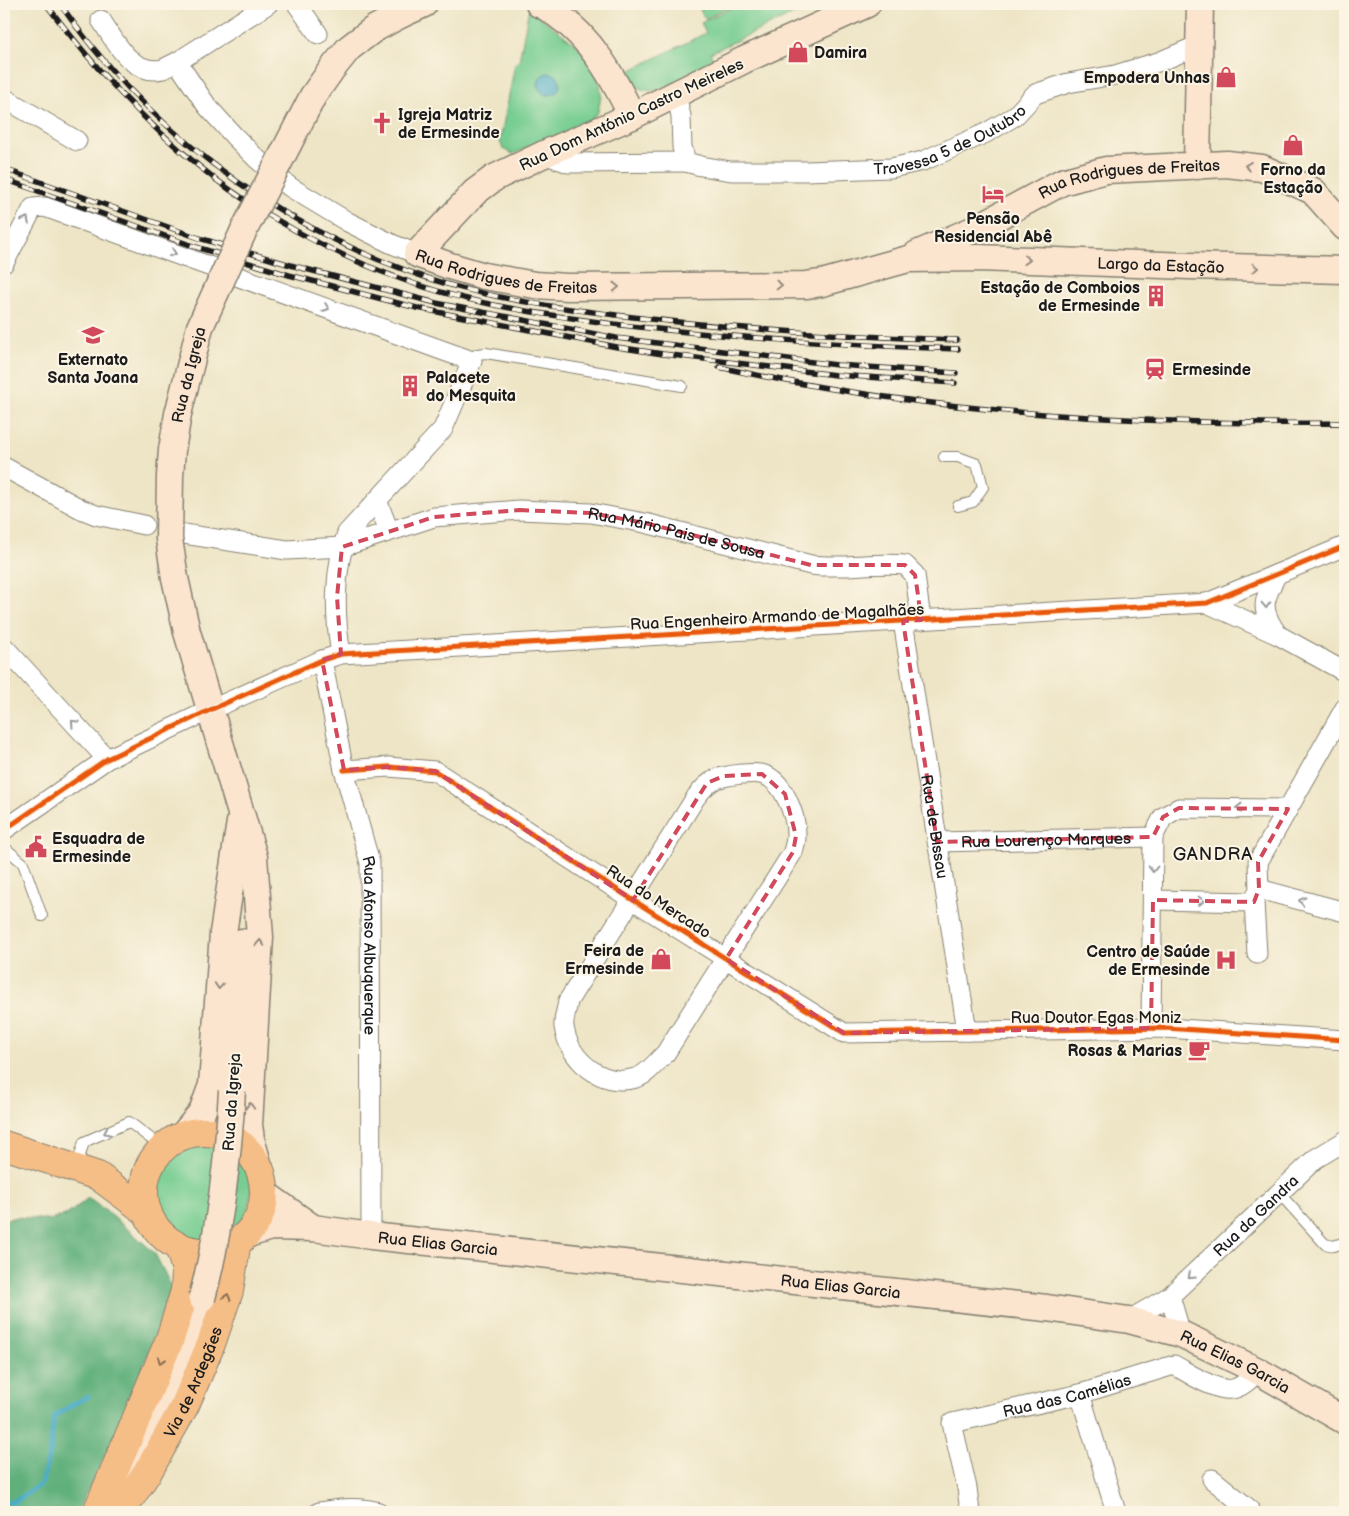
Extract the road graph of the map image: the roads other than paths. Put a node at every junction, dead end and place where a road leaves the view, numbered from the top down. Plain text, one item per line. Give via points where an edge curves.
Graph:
1 (268, 4) edge
2 (297, 4) edge
3 (424, 4) edge
4 (539, 4) edge
5 (867, 4) edge
6 (1200, 4) edge
7 (840, 10) edge
8 (101, 20) dead end
9 (318, 34) dead end
10 (1199, 45) junction
11 (177, 62) junction
12 (676, 94) junction
13 (4, 98) edge
14 (632, 116) junction
15 (77, 141) dead end
16 (544, 154) junction
17 (686, 162) junction
18 (1197, 166) junction
19 (1345, 227) edge
20 (975, 229) junction
21 (417, 254) junction
22 (979, 258) junction
23 (908, 259) junction
24 (4, 264) edge
25 (1345, 270) edge
26 (472, 361) junction
27 (682, 386) dead end
28 (944, 457) dead end
29 (4, 467) edge
30 (377, 500) junction
31 (958, 506) dead end
32 (144, 525) dead end
33 (389, 531) junction
34 (184, 534) dead end
35 (1345, 546) edge
36 (342, 547) junction
37 (1277, 574) junction
38 (1207, 603) junction
39 (912, 620) junction
40 (1278, 635) junction
41 (4, 647) edge
42 (341, 654) junction
43 (322, 660) junction
44 (1345, 672) edge
45 (1345, 708) edge
46 (210, 710) junction
47 (107, 759) junction
48 (344, 770) junction
49 (1288, 809) junction
50 (241, 816) junction
51 (4, 830) edge
52 (1153, 837) junction
53 (937, 842) junction
54 (4, 846) edge
55 (1257, 895) junction
56 (633, 900) junction
57 (1152, 900) junction
58 (1345, 912) edge
59 (42, 916) dead end
60 (1257, 954) dead end
61 (726, 959) junction
62 (1151, 1028) junction
63 (967, 1031) junction
64 (1345, 1040) edge
65 (1345, 1141) edge
66 (4, 1145) edge
67 (165, 1150) junction
68 (87, 1173) junction
69 (262, 1182) junction
70 (1279, 1193) junction
71 (148, 1213) junction
72 (313, 1228) junction
73 (371, 1236) junction
74 (241, 1238) junction
75 (1345, 1242) edge
76 (179, 1246) junction
77 (1170, 1296) junction
78 (1129, 1320) junction
79 (1181, 1334) junction
80 (1258, 1371) junction
81 (174, 1381) junction
82 (1080, 1394) junction
83 (1345, 1421) edge
84 (1212, 1479) dead end
85 (97, 1512) edge
86 (121, 1512) edge
87 (319, 1512) edge
88 (379, 1512) edge
89 (970, 1512) edge
90 (1116, 1512) edge
91 (1238, 1512) edge

1 - 11 street
2 - 9 street
3 - 46 main road, Rua da Igreja, bridge via 374,29 349,48 313,96 244,230 200,327 172,450 169,539 187,632
4 - 14 main road via 570,24 593,49 617,85
5 - 7 main road, Rua Dom António Castro Meireles
6 - 10 main road
7 - 12 main road, Rua Dom António Castro Meireles
8 - 11 street via 132,62 145,68 162,69
10 - 17 street, Travessa 5 de Outubro via 1115,75 1068,83 1035,94 1015,116 986,133 923,161 891,168 806,171 732,171
10 - 18 main road
11 - 21 street, Rua Rodrigues de Freitas via 207,106 234,136 290,187 348,222
12 - 14 main road, Rua Dom António Castro Meireles
12 - 17 street
13 - 15 street
14 - 16 main road, Rua Dom António Castro Meireles
16 - 17 street, Travessa 5 de Outubro via 569,163
16 - 21 main road, Rua Dom António Castro Meireles via 484,184
19 -> 18 main road, Rua Rodrigues de Freitas via 1313,191 1262,168 1227,164
18 - 20 main road, Rua Rodrigues de Freitas via 1106,170 1062,182
20 - 22 main road via 972,245
20 - 23 main road, Rua Rodrigues de Freitas
21 -> 23 main road, Rua Rodrigues de Freitas via 484,276 518,283 568,287 806,285
22 - 23 main road, Rua Rodrigues de Freitas
22 -> 25 main road, Largo da Estação
24 -> 26 street via 33,208 44,207
26 - 27 lane via 477,354 486,353
26 - 30 street via 442,429
28 - 31 lane via 958,457 977,464 983,487 973,502
29 - 32 street via 81,509
30 - 33 street
30 - 36 street via 347,533
33 - 36 street, Rua Mário Pais de Sousa
33 - 39 street, Rua Mário Pais de Sousa via 434,517 509,510 591,513 645,523 811,565 905,565 914,575
34 - 36 street, Rua Mário Pais de Sousa via 287,550
35 - 37 street, Rua Engenheiro Armando de Magalhães
36 - 42 street via 337,597
37 - 38 street, Rua Engenheiro Armando de Magalhães
37 -> 40 street via 1265,597 1265,610
38 - 39 street, Rua Engenheiro Armando de Magalhães
38 - 40 street
39 - 42 street, Rua Engenheiro Armando de Magalhães
39 - 53 street, Rua de Bissau
40 - 44 street
47 -> 41 street
42 - 43 street, Rua Engenheiro Armando de Magalhães
43 - 46 street, Rua Engenheiro Armando de Magalhães
43 - 48 street, Rua Afonso Albuquerque
45 - 49 street
46 - 47 street, Rua Engenheiro Armando de Magalhães
46 - 50 main road, Rua da Igreja
47 - 51 street, Rua Engenheiro Armando de Magalhães
48 - 56 street, Rua do Mercado via 390,767 435,771
48 - 73 street, Rua Afonso Albuquerque via 370,863
49 -> 52 street via 1179,808 1163,817
49 - 55 street via 1258,862
50 -> 67 main road, Rua da Igreja via 223,933 212,1085 202,1112
69 -> 50 main road, Rua da Igreja via 249,1125 260,937 254,857
50 - 81 main road, Rua da Igreja, bridge via 244,873 242,936 223,1196 202,1298
52 - 53 street, Rua Lourenço Marques
52 -> 57 street
53 - 63 street, Rua de Bissau
54 - 59 lane via 23,863
57 -> 55 street
58 -> 55 street
55 - 60 street
56 - 61 street, Rua do Mercado
56 - 61 street via 568,1001 564,1025 570,1047 581,1063 596,1074 619,1080 638,1078 652,1067 665,1054
56 - 61 street via 707,783 724,776 762,774 785,794 793,812 796,836 793,852
57 - 62 street
61 - 63 street, Rua do Mercado via 844,1033
62 - 63 street, Rua Doutor Egas Moniz
62 - 64 street, Rua Doutor Egas Moniz
65 - 70 street, Rua da Gandra via 1314,1159
66 - 68 main road
67 - 68 main road
67 -> 68 lane via 129,1122 84,1142
67 - 69 main road via 201,1132 220,1134 237,1141 250,1154
67 - 71 main road via 145,1182 144,1198
68 - 71 main road
69 - 72 main road, Rua Elias Garcia
69 - 74 main road via 261,1209 255,1223
70 - 75 lane via 1325,1244 1334,1246
70 -> 77 street, Rua da Gandra
71 - 76 main road via 155,1227
72 - 73 main road, Rua Elias Garcia
72 - 74 main road, Rua Elias Garcia via 271,1227
73 - 78 main road, Rua Elias Garcia via 1047,1308
74 - 76 main road via 214,1251 196,1251
86 -> 74 main road, Via de Ardegães via 150,1468 189,1396 229,1291
76 -> 85 main road, Via de Ardegães via 186,1270 185,1291 170,1339
77 - 78 street, Rua da Gandra
77 - 79 street
78 - 79 main road, Rua Elias Garcia
79 - 80 main road, Rua Elias Garcia
80 - 82 street, Rua das Camélias via 1234,1390 1220,1389 1174,1365
80 - 83 main road, Rua Elias Garcia
81 - 85 main road, Via de Ardegães
81 - 86 main road, Via de Ardegães
82 - 89 street, Rua das Camélias via 952,1423
82 - 90 street
84 - 91 street via 1249,1509
87 - 88 street via 338,1508 366,1508

